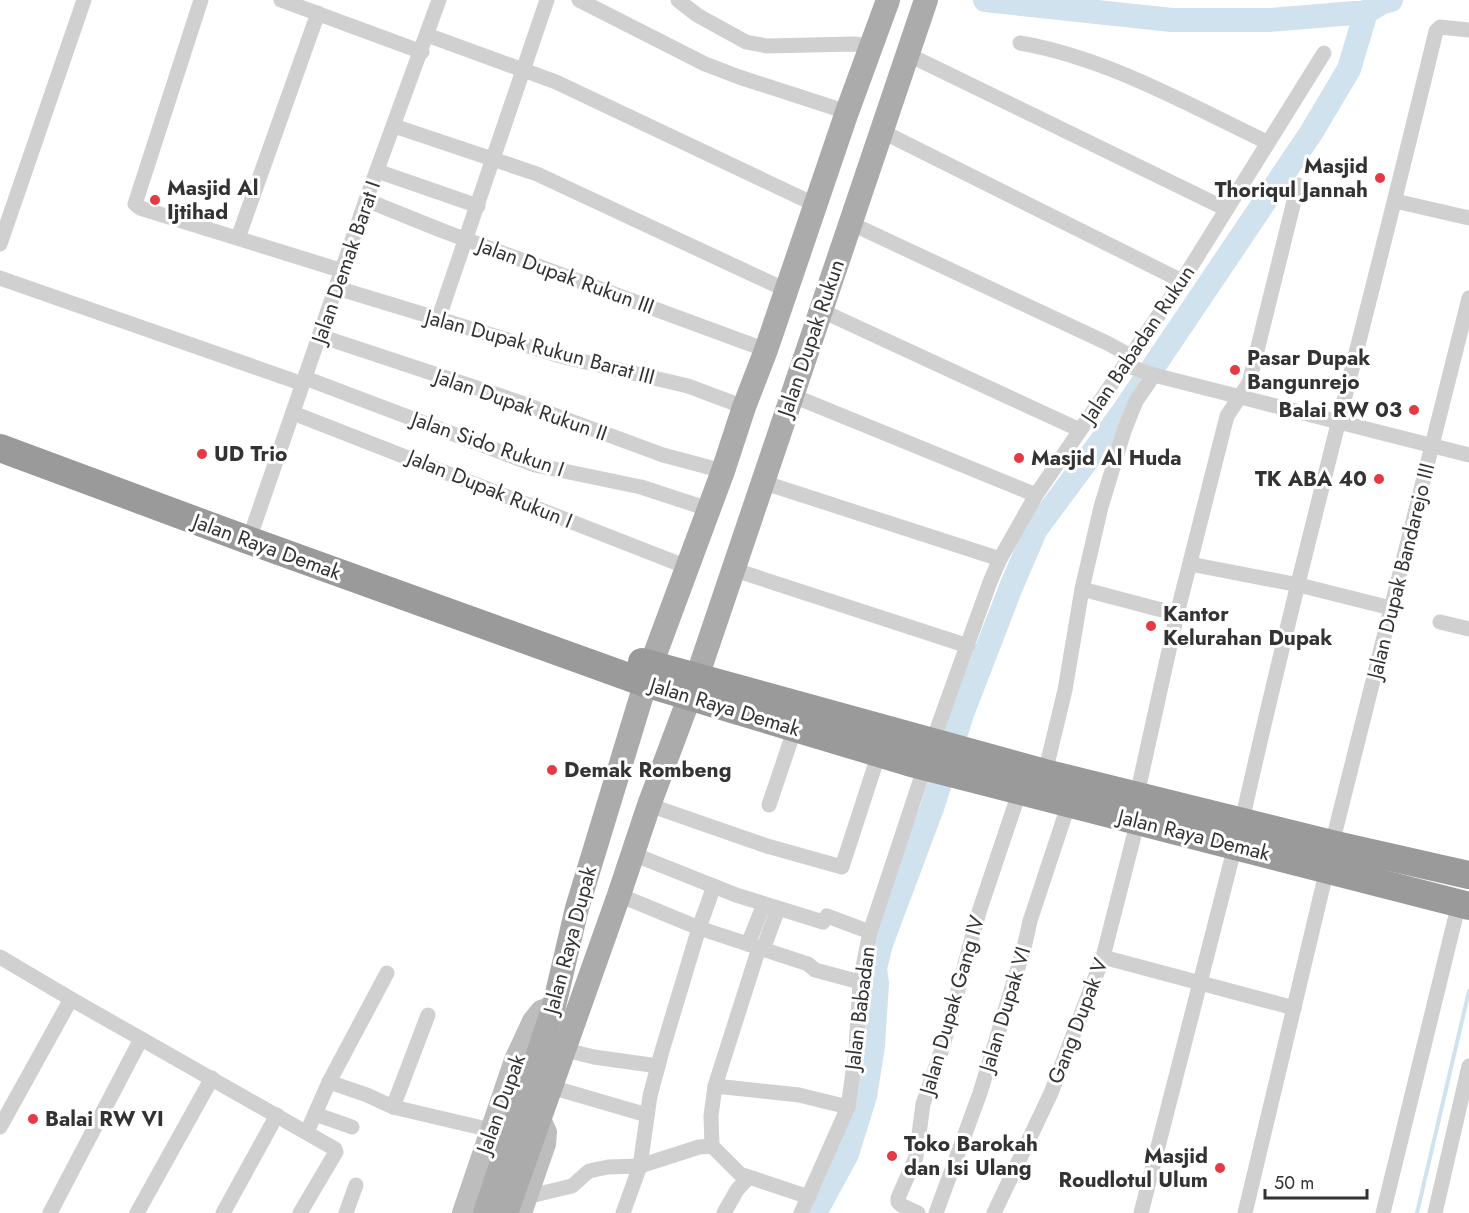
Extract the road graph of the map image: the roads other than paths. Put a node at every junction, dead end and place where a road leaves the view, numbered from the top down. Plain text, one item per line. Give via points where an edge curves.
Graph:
1 (84, 0) edge
2 (201, 0) edge
3 (281, 0) edge
4 (439, 0) edge
5 (547, 0) edge
6 (579, 0) edge
7 (678, 0) edge
8 (888, 0) edge
9 (926, 0) edge
10 (318, 13) junction
11 (1469, 30) edge
12 (427, 35) junction
13 (876, 35) junction
14 (1020, 42) dead end
15 (911, 43) junction
16 (422, 52) junction
17 (1324, 53) dead end
18 (524, 70) junction
19 (861, 75) junction
20 (897, 85) junction
21 (847, 112) junction
22 (394, 126) junction
23 (881, 131) junction
24 (1267, 142) junction
25 (493, 159) junction
26 (377, 171) junction
27 (1298, 185) dead end
28 (366, 200) junction
29 (1395, 201) junction
30 (816, 205) junction
31 (478, 206) junction
32 (1226, 209) junction
33 (1469, 218) edge
34 (850, 223) junction
35 (238, 238) junction
36 (467, 239) junction
37 (0, 244) edge
38 (343, 271) junction
39 (0, 278) edge
40 (1182, 281) junction
41 (337, 288) junction
42 (786, 290) junction
43 (1469, 297) edge
44 (820, 310) junction
45 (438, 320) junction
46 (320, 336) junction
47 (766, 350) junction
48 (1129, 363) junction
49 (1152, 374) junction
50 (304, 381) junction
51 (791, 395) junction
52 (1240, 397) junction
53 (744, 406) junction
54 (293, 413) junction
55 (1338, 421) junction
56 (0, 430) edge
57 (1080, 430) junction
58 (1433, 445) junction
59 (0, 448) edge
60 (1469, 455) edge
61 (723, 471) junction
62 (762, 482) junction
63 (1036, 495) junction
64 (161, 499) junction
65 (708, 509) junction
66 (254, 525) junction
67 (1000, 559) junction
68 (1190, 564) junction
69 (687, 567) junction
70 (732, 569) junction
71 (1299, 585) junction
72 (1082, 589) junction
73 (1391, 608) junction
74 (1177, 614) junction
75 (1440, 622) dead end
76 (1469, 629) edge
77 (968, 646) junction
78 (648, 674) junction
79 (693, 686) junction
80 (795, 728) junction
81 (879, 753) junction
82 (941, 758) junction
83 (1045, 773) junction
84 (1020, 790) junction
85 (1069, 803) junction
86 (648, 805) junction
87 (769, 805) dead end
88 (1138, 808) junction
89 (1239, 834) junction
90 (633, 854) junction
91 (1330, 856) junction
92 (1469, 874) edge
93 (714, 886) junction
94 (620, 895) junction
95 (1466, 905) edge
96 (771, 906) junction
97 (699, 928) junction
98 (870, 932) junction
99 (757, 947) junction
100 (1103, 957) junction
101 (1, 959) edge
102 (387, 973) dead end
103 (860, 982) junction
104 (1200, 983) junction
105 (71, 999) junction
106 (554, 1006) junction
107 (1294, 1008) junction
108 (428, 1015) dead end
109 (141, 1039) junction
110 (565, 1050) junction
111 (658, 1066) junction
112 (1469, 1066) edge
113 (212, 1078) junction
114 (329, 1082) junction
115 (715, 1086) junction
116 (551, 1087) junction
117 (393, 1107) junction
118 (848, 1107) junction
119 (315, 1114) junction
120 (277, 1115) junction
121 (647, 1115) junction
122 (1463, 1115) edge
123 (540, 1119) junction
124 (0, 1127) edge
125 (352, 1127) dead end
126 (491, 1130) junction
127 (307, 1132) junction
128 (712, 1146) junction
129 (640, 1166) junction
130 (748, 1178) junction
131 (356, 1185) dead end
132 (809, 1197) junction
133 (524, 1205) edge
134 (915, 1212) edge
135 (50, 1213) edge
136 (137, 1213) edge
137 (222, 1213) edge
138 (300, 1213) edge
139 (346, 1213) edge
140 (463, 1213) edge
141 (485, 1213) edge
142 (506, 1213) edge
143 (623, 1213) edge
144 (724, 1213) edge
145 (801, 1213) edge
146 (936, 1213) edge
147 (994, 1213) edge
148 (1141, 1213) edge
149 (1245, 1213) edge
150 (1383, 1213) edge
151 (1435, 1213) edge

1 - 37 street
2 - 35 street via 135,204
3 - 10 street
4 - 12 street, Jalan Demak Barat I
5 - 18 street
6 - 21 street via 705,64
7 - 13 street via 746,42 767,46 854,44
8 - 13 main road, Jalan Dupak Rukun
9 - 15 main road, Jalan Dupak Rukun
10 - 16 street
10 - 35 street
11 - 29 street via 1440,27 1436,31
12 - 16 street, Jalan Demak Barat I
12 - 18 street
13 - 19 main road, Jalan Dupak Rukun
14 - 24 street via 1083,58 1121,73
15 - 20 main road, Jalan Dupak Rukun
15 - 32 street
16 - 22 street, Jalan Demak Barat I
17 - 24 street, Jalan Babadan Rukun
18 - 25 street
18 - 30 street
19 - 20 main road
19 - 21 main road, Jalan Dupak Rukun
20 - 23 main road, Jalan Dupak Rukun
21 - 30 main road, Jalan Dupak Rukun
22 - 25 street
22 - 26 street, Jalan Demak Barat I
23 - 34 main road, Jalan Dupak Rukun
23 - 40 street
24 - 32 street, Jalan Babadan Rukun
25 - 31 street
25 - 42 street via 537,174
26 - 28 street, Jalan Demak Barat I
26 - 31 street
27 - 52 street, Gang Dupak V via 1249,383
28 - 36 street, Jalan Dupak Rukun III
28 - 38 street, Jalan Demak Barat I
29 - 33 street
29 - 55 street
30 - 42 main road, Jalan Dupak Rukun
31 - 36 street
32 - 40 street, Jalan Babadan Rukun
34 - 44 main road, Jalan Dupak Rukun
34 - 48 street via 1107,343
35 - 38 street
36 - 45 street
36 - 47 street, Jalan Dupak Rukun III
38 - 41 street, Jalan Demak Barat I
39 - 50 street, Jalan Sido Rukun I
40 - 48 street, Jalan Babadan Rukun
41 - 45 street, Jalan Dupak Rukun Barat III
41 - 46 street, Jalan Demak Barat I
42 - 47 main road, Jalan Dupak Rukun
43 - 58 street, Jalan Dupak Bandarejo III
44 - 51 main road, Jalan Dupak Rukun
44 - 57 street
45 - 53 street, Jalan Dupak Rukun Barat III via 564,357 687,386
46 - 50 street, Jalan Demak Barat I
46 - 61 street, Jalan Dupak Rukun II via 663,455
47 - 53 main road, Jalan Dupak Rukun
48 - 49 street
48 - 57 street, Jalan Babadan Rukun
49 - 52 street
49 - 72 street via 1124,431
50 - 54 street, Jalan Demak Barat I
50 - 65 street, Jalan Sido Rukun I via 535,465 641,487
51 - 62 main road, Jalan Dupak Rukun
51 - 63 street
52 - 55 street
52 - 68 street, Gang Dupak V via 1227,416
53 - 61 main road, Jalan Dupak Rukun
54 - 66 street, Jalan Demak Barat I
54 - 69 street, Jalan Dupak Rukun I
55 - 58 street
55 - 71 street
56 - 64 highway, Jalan Raya Demak
57 - 63 street, Jalan Babadan Rukun
58 - 60 street
58 - 73 street, Jalan Dupak Bandarejo III
59 - 64 highway, Jalan Raya Demak
61 - 65 main road, Jalan Dupak Rukun
62 - 67 street
62 - 70 main road, Jalan Dupak Rukun
63 - 67 street, Jalan Babadan Rukun
64 - 66 highway, Jalan Raya Demak
64 - 78 highway, Jalan Raya Demak
65 - 69 main road, Jalan Dupak Rukun
66 - 78 highway, Jalan Raya Demak via 622,656
67 - 77 street, Jalan Babadan Rukun
68 - 71 street
68 - 74 street, Gang Dupak V
69 - 78 main road, Jalan Dupak Rukun
70 - 77 street
70 - 79 main road, Jalan Dupak Rukun
71 - 73 street
71 - 89 street
72 - 74 street
72 - 83 street via 1065,690
73 - 91 street, Jalan Dupak Bandarejo III
74 - 88 street, Gang Dupak V
75 - 76 street
77 - 82 street, Jalan Babadan Rukun
78 - 79 highway, Jalan Raya Demak
78 - 106 main road, Jalan Raya Dupak via 577,908
79 - 80 highway, Jalan Raya Demak
79 - 82 highway, Jalan Raya Demak
79 - 86 main road, Jalan Raya Dupak
80 - 81 highway, Jalan Raya Demak
80 - 87 street
81 - 82 highway, Jalan Raya Demak
81 - 86 street via 842,867
82 - 83 highway, Jalan Raya Demak
82 - 84 highway, Jalan Raya Demak
82 - 98 street, Jalan Babadan
83 - 88 highway, Jalan Raya Demak
84 - 85 highway, Jalan Raya Demak
84 - 134 street, Jalan Dupak Gang IV via 995,858 923,1104 916,1157 898,1198 898,1203
85 - 88 highway, Jalan Raya Demak
85 - 146 street, Jalan Dupak VI via 980,1093
86 - 90 main road, Jalan Raya Dupak
88 - 89 highway, Jalan Raya Demak
88 - 100 street, Gang Dupak V
89 - 91 highway, Jalan Raya Demak
89 - 104 street
90 - 93 street
90 - 94 main road, Jalan Raya Dupak
91 - 92 highway, Jalan Raya Demak
91 - 95 highway, Jalan Raya Demak
91 - 107 street, Jalan Dupak Bandarejo III
93 - 96 street
93 - 97 street
94 - 97 street
94 - 110 main road, Jalan Raya Dupak
95 - 150 street
96 - 98 street via 823,922 827,916
96 - 99 street
97 - 99 street
97 - 111 street
98 - 103 street, Jalan Babadan
99 - 103 street via 815,970
99 - 115 street
100 - 104 street
100 - 147 street, Gang Dupak V via 1051,1093
101 - 105 street
102 - 114 street
103 - 118 street, Jalan Babadan
104 - 107 street
104 - 148 street
105 - 109 street
105 - 124 street
106 - 126 main road, Jalan Dupak via 541,1011 528,1031
106 - 141 main road, Jalan Raya Dupak
107 - 149 street, Jalan Dupak Bandarejo III
108 - 117 street
109 - 113 street
109 - 135 street
110 - 111 street
110 - 116 main road, Jalan Raya Dupak
111 - 121 street
112 - 122 street
113 - 120 street
113 - 136 street
114 - 117 street
114 - 119 street
115 - 118 street via 799,1095
115 - 128 street
116 - 121 street
116 - 123 main road, Jalan Raya Dupak
117 - 126 street
118 - 132 street, Jalan Babadan
119 - 125 street
119 - 127 street
120 - 127 street
120 - 137 street
121 - 129 street
122 - 151 street
123 - 133 main road, Jalan Dupak via 546,1132 545,1144
123 - 142 main road, Jalan Raya Dupak
126 - 140 main road, Jalan Dupak
127 - 138 street via 336,1152
128 - 129 street
128 - 130 street
129 - 133 street via 589,1171 572,1186
129 - 143 street
130 - 132 street
130 - 144 street
131 - 139 street
132 - 145 street, Jalan Babadan

